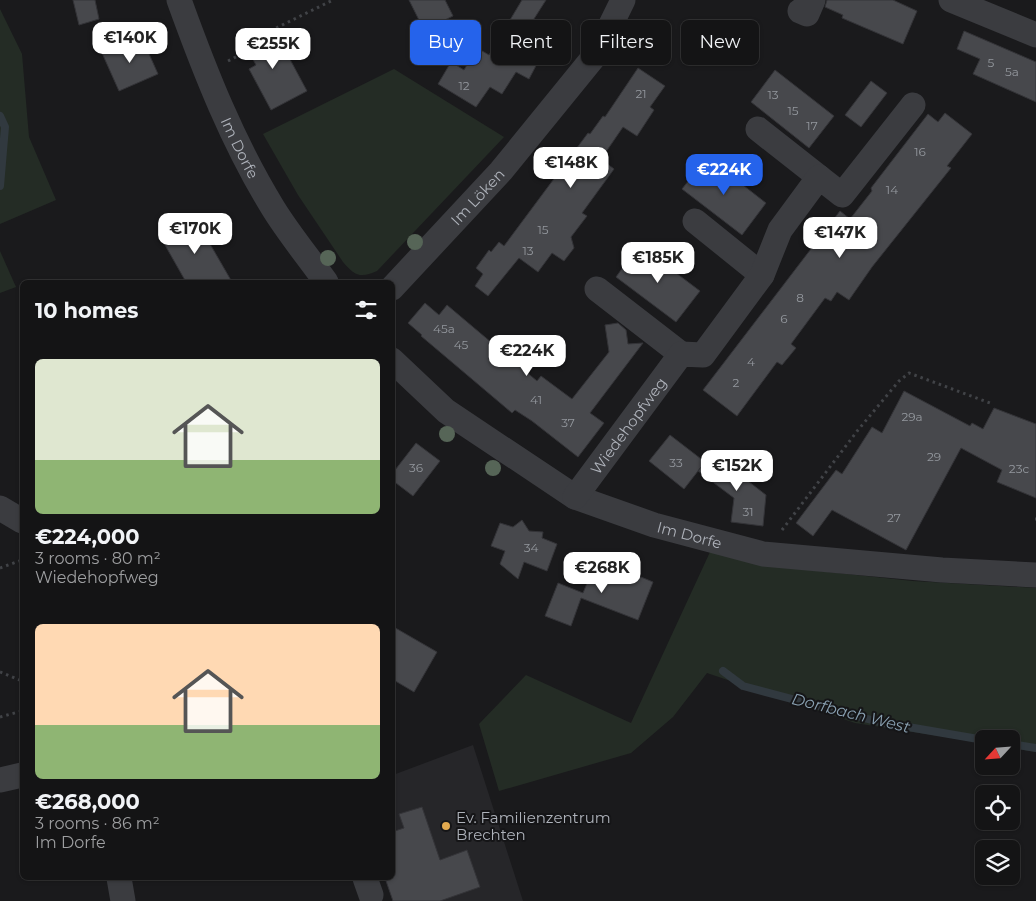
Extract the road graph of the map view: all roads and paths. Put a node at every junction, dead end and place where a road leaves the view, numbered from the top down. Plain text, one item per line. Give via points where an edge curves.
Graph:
1 (180, 0) edge
2 (333, 0) edge
3 (623, 0) edge
4 (951, 0) edge
5 (1036, 35) edge
6 (206, 73) junction
7 (913, 105) dead end
8 (758, 129) dead end
9 (819, 177) junction
10 (695, 221) dead end
11 (762, 275) junction
12 (325, 280) edge
13 (395, 285) edge
14 (597, 289) dead end
15 (681, 354) junction
16 (395, 363) edge
17 (990, 403) dead end
18 (576, 497) junction
19 (0, 508) edge
20 (20, 520) edge
21 (763, 554) junction
22 (20, 561) edge
23 (0, 568) edge
24 (1036, 575) edge
25 (0, 672) edge
26 (20, 680) edge
27 (20, 712) edge
28 (0, 717) edge
29 (20, 775) edge
30 (0, 780) edge
31 (119, 880) edge
32 (123, 901) edge

1 - 6 street, Im Dorfe
2 - 6 path via 268,32 271,39
3 - 13 street, Im Löken via 597,53 501,172
4 - 5 street
6 - 12 street, Im Dorfe via 239,147 273,209
7 - 9 street via 842,195
8 - 9 street
9 - 11 street via 780,230
10 - 11 street
11 - 15 street via 703,355
14 - 15 street
15 - 18 street, Wiedehopfweg
16 - 18 street, Im Dorfe via 446,411
17 - 21 path via 909,374 899,381 858,430
18 - 21 street, Im Dorfe via 654,525
19 - 20 street
21 - 24 street, Im Dorfe
22 - 23 path
25 - 26 path
27 - 28 path
29 - 30 street
31 - 32 street

